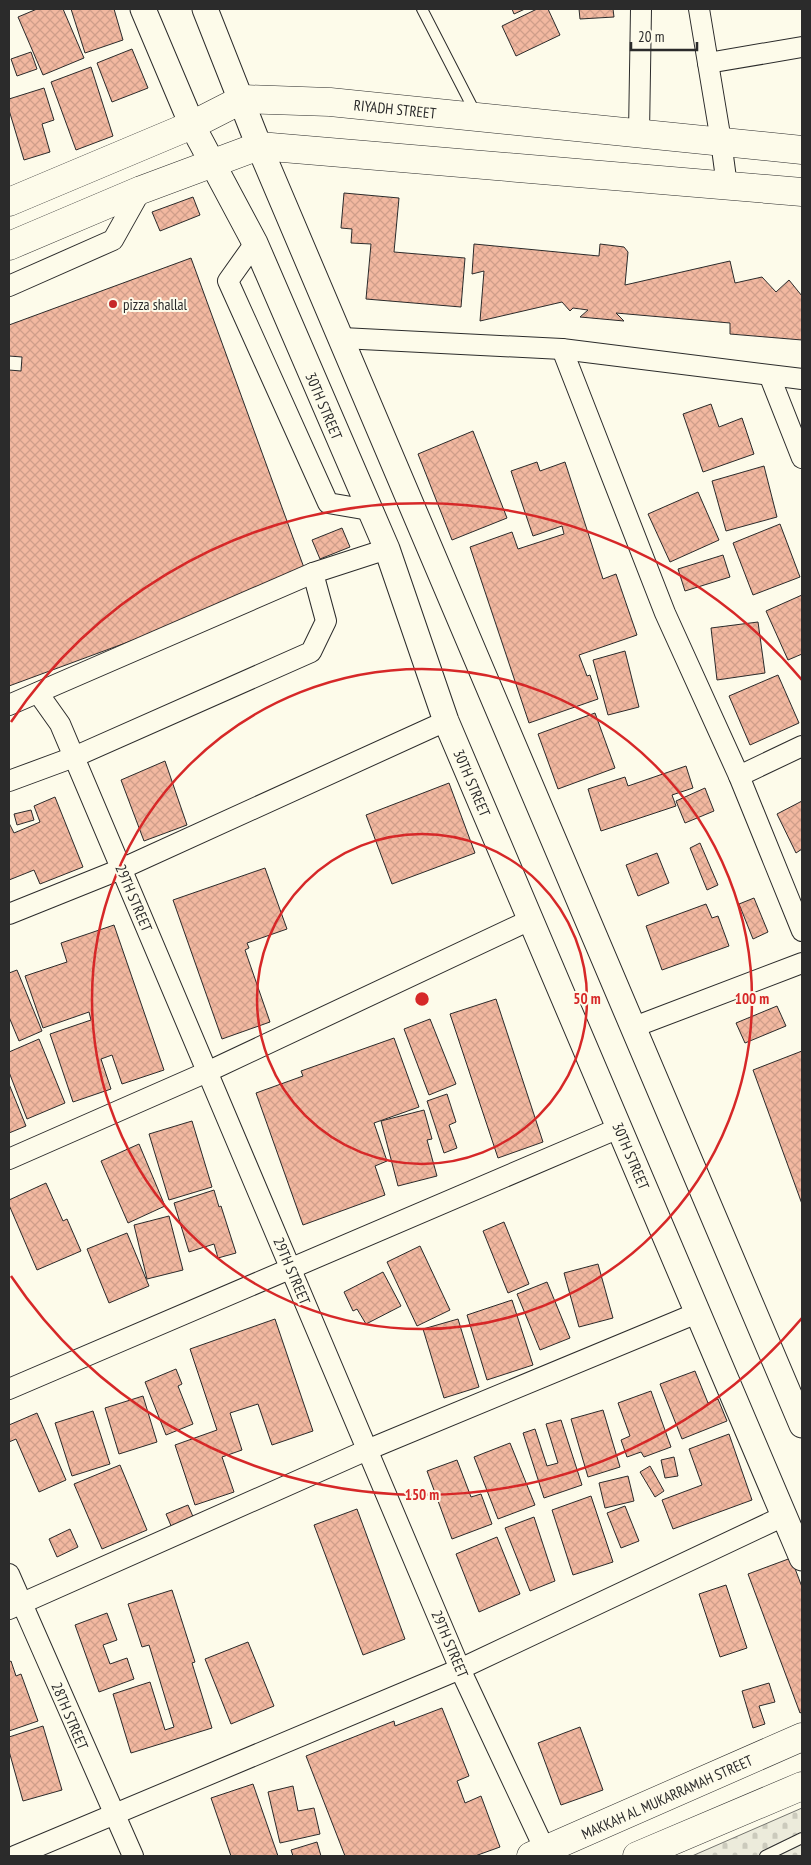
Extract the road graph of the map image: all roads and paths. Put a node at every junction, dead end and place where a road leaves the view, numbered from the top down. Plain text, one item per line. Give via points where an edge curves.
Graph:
1 (143, 9) edge
2 (205, 9) edge
3 (422, 9) edge
4 (641, 9) edge
5 (699, 9) edge
6 (802, 48) edge
7 (708, 63) junction
8 (243, 99) junction
9 (477, 117) junction
10 (192, 125) junction
11 (639, 133) junction
12 (721, 141) junction
13 (259, 146) junction
14 (802, 150) edge
15 (210, 162) junction
16 (727, 186) junction
17 (141, 190) junction
18 (802, 192) edge
19 (9, 202) edge
20 (254, 243) junction
21 (9, 246) edge
22 (9, 286) edge
23 (342, 338) junction
24 (562, 349) junction
25 (770, 377) junction
26 (802, 379) edge
27 (802, 458) edge
28 (369, 510) junction
29 (387, 549) junction
30 (313, 573) junction
31 (38, 693) junction
32 (9, 705) edge
33 (446, 721) junction
34 (802, 746) edge
35 (74, 757) junction
36 (739, 776) junction
37 (9, 782) edge
38 (122, 869) junction
39 (9, 914) edge
40 (530, 920) junction
41 (802, 931) edge
42 (802, 963) edge
43 (634, 1027) junction
44 (207, 1072) junction
45 (619, 1128) junction
46 (9, 1159) edge
47 (291, 1269) junction
48 (698, 1313) junction
49 (9, 1389) edge
50 (802, 1425) edge
51 (367, 1450) junction
52 (784, 1516) junction
53 (802, 1558) edge
54 (9, 1574) edge
55 (15, 1606) edge
56 (460, 1669) junction
57 (802, 1737) edge
58 (802, 1786) edge
59 (113, 1814) junction
60 (802, 1838) edge
61 (538, 1853) edge
62 (15, 1856) edge
63 (133, 1856) edge
64 (637, 1856) edge
65 (765, 1856) edge

1 - 10 street, 30TH STREET
2 - 8 street
3 - 9 lane
4 - 11 street
5 - 7 street
6 - 7 street
7 - 12 street
8 - 9 main road, RIYADH STREET via 330,102
8 - 10 main road, RIYADH STREET
8 - 13 street
9 - 11 main road, RIYADH STREET
10 - 15 street, 30TH STREET
10 - 19 main road, RIYADH STREET
11 - 12 main road, RIYADH STREET
12 - 14 main road, RIYADH STREET
12 - 16 street
13 - 15 main road
13 - 16 main road
13 - 23 street
15 - 17 main road
15 - 20 street, 30TH STREET
16 - 18 main road
17 - 21 main road
17 - 22 street via 113,240
20 - 28 street, 30TH STREET
20 - 28 street via 228,282 328,503
23 - 24 street
23 - 43 street
24 - 25 street
24 - 36 street via 665,613
25 - 26 street
25 - 27 street
28 - 29 street, 30TH STREET
29 - 30 street
29 - 33 street, 30TH STREET
30 - 31 street
30 - 35 street via 326,621 311,652
31 - 32 street
31 - 35 street, 29TH STREET via 60,724
33 - 38 street
33 - 40 street, 30TH STREET
34 - 36 street
35 - 37 street
35 - 38 street, 29TH STREET
36 - 41 street
38 - 39 street
38 - 44 street, 29TH STREET
40 - 44 street
40 - 45 street, 30TH STREET
42 - 43 street
43 - 50 street
44 - 46 street
44 - 47 street, 29TH STREET
45 - 47 street
45 - 48 street, 30TH STREET
47 - 49 street
47 - 51 street, 29TH STREET
48 - 51 street
48 - 52 street, 30TH STREET
51 - 55 street
51 - 56 street, 29TH STREET
52 - 53 street, 30TH STREET
52 - 56 street
54 - 55 street, 28TH STREET
55 - 59 street, 28TH STREET
56 - 59 street
56 - 61 street, 29TH STREET
57 - 61 main road, MAKKAH AL MUKARRAMAH STREET
58 - 64 main road
59 - 62 street
59 - 63 street, 28TH STREET
60 - 65 lane

